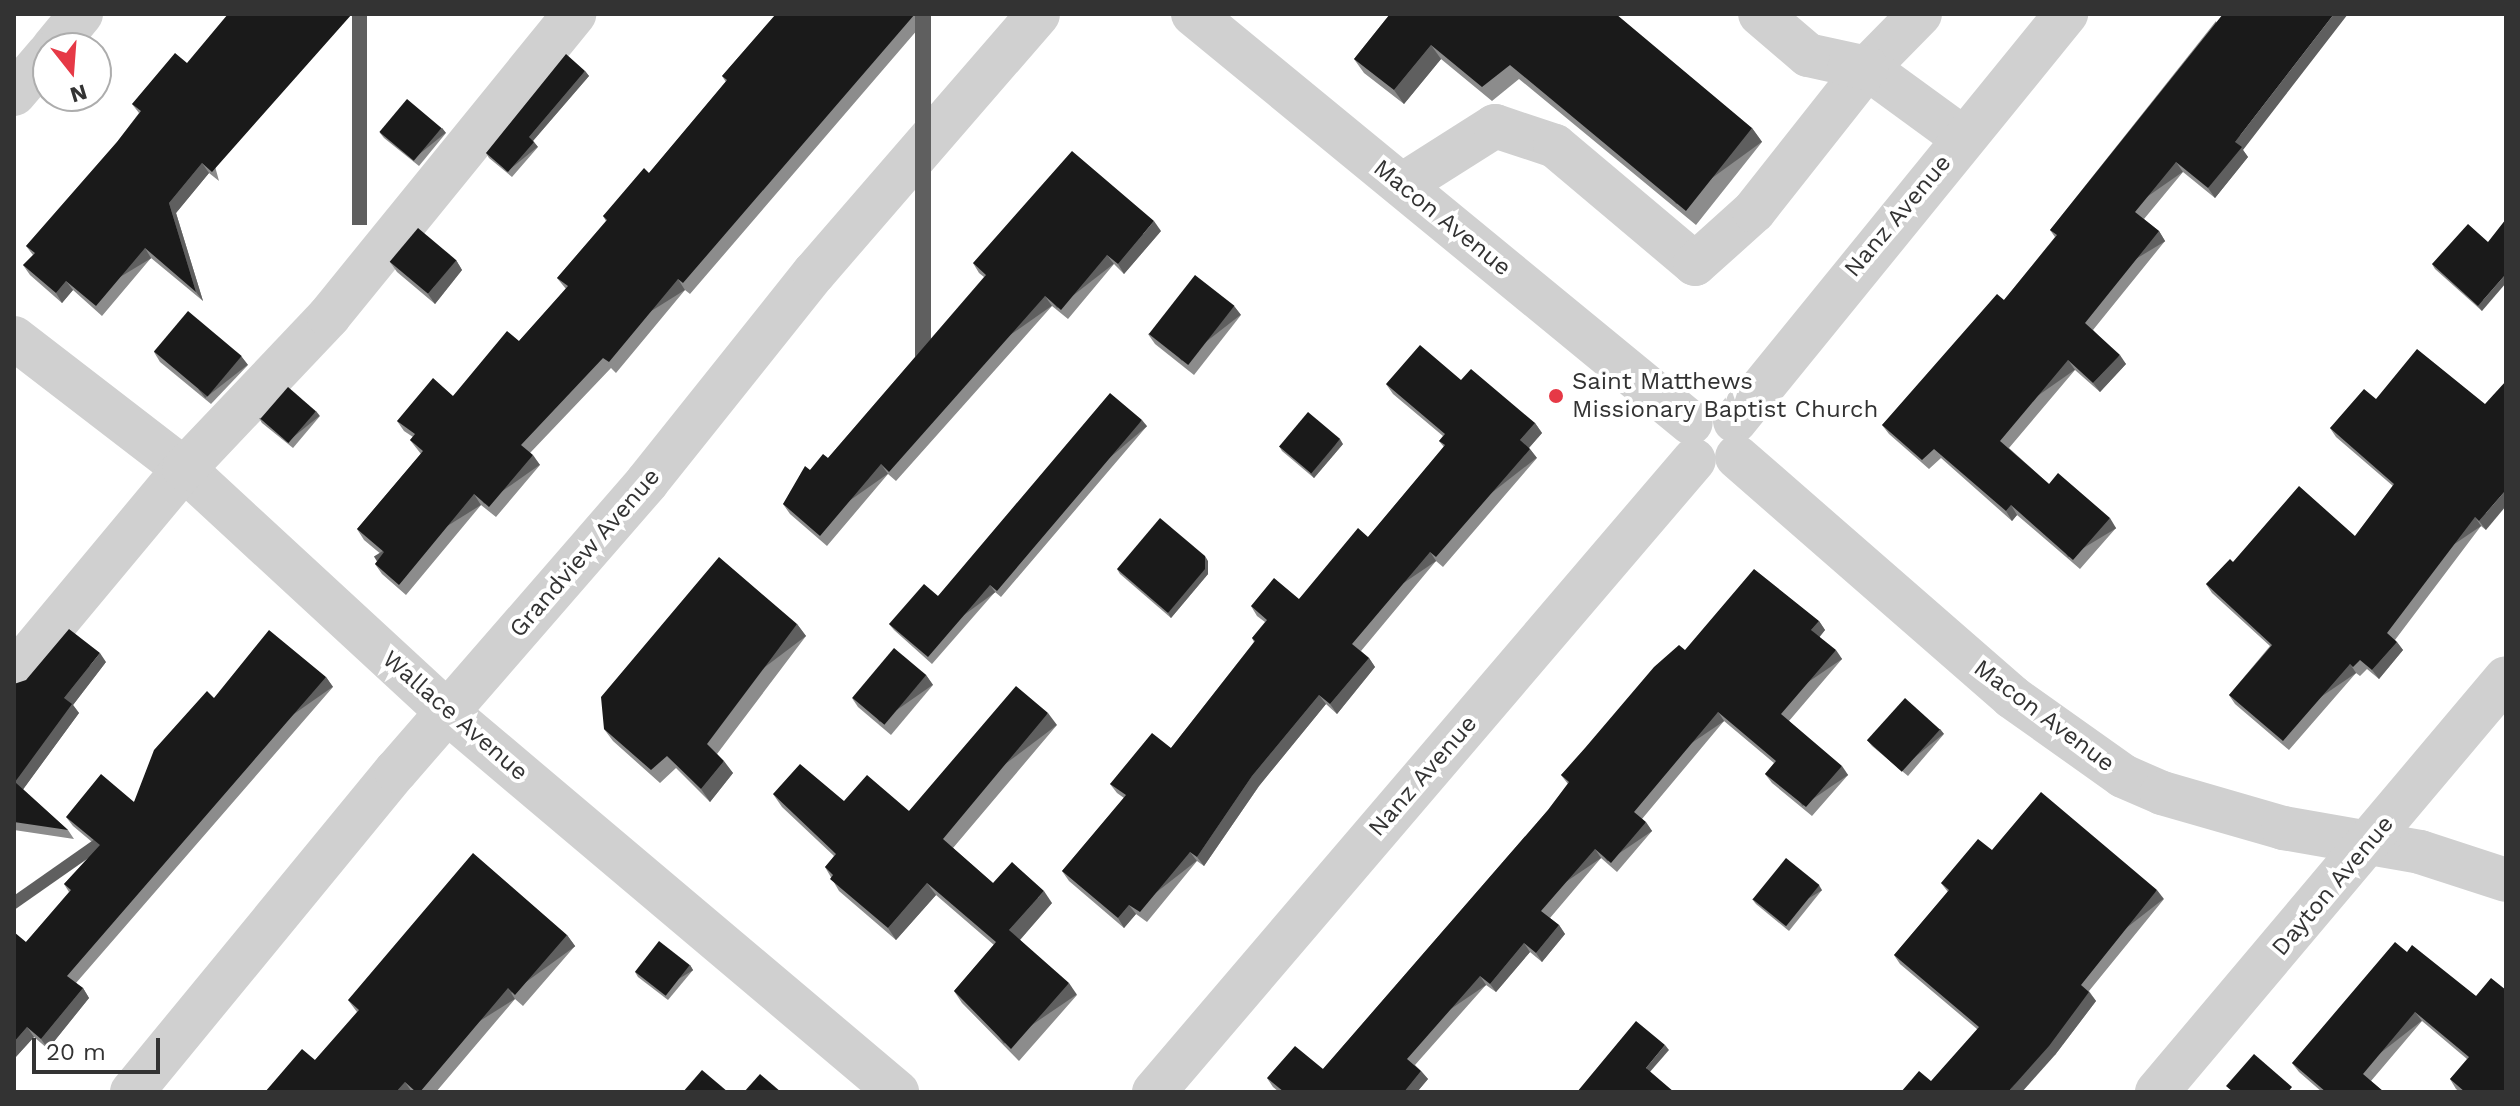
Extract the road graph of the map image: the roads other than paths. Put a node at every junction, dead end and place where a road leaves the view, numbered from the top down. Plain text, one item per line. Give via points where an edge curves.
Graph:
1 (81, 14) edge
2 (574, 14) edge
3 (1038, 14) edge
4 (1193, 14) edge
5 (1760, 14) edge
6 (1920, 14) edge
7 (2066, 14) edge
8 (66, 32) edge
9 (1867, 68) junction
10 (32, 73) edge
11 (14, 94) edge
12 (1963, 138) junction
13 (1402, 185) junction
14 (14, 338) edge
15 (1736, 439) junction
16 (1692, 442) junction
17 (184, 469) junction
18 (14, 673) edge
19 (2506, 678) edge
20 (448, 713) junction
21 (2371, 842) junction
22 (2506, 880) edge
23 (132, 1092) edge
24 (897, 1092) edge
25 (1154, 1092) edge
26 (2157, 1092) edge

1 - 8 street
2 - 17 street via 329,316
3 - 20 street, Grandview Avenue
4 - 13 street, Macon Avenue
5 - 9 street via 1808,55
6 - 9 street
7 - 12 street, Nanz Avenue
9 - 12 street
9 - 13 street via 1754,211 1695,264 1555,146 1495,126
10 - 11 street
12 - 15 street, Nanz Avenue
13 - 16 street, Macon Avenue
14 - 17 street, Wallace Avenue
15 - 16 street via 1716,412
15 - 21 street, Macon Avenue via 2012,697 2123,776 2162,793 2283,828
16 - 25 street, Nanz Avenue
17 - 18 street
17 - 20 street, Wallace Avenue
19 - 21 street, Dayton Avenue
20 - 23 street, Grandview Avenue
20 - 24 street, Wallace Avenue
21 - 22 street, Macon Avenue
21 - 26 street, Dayton Avenue

